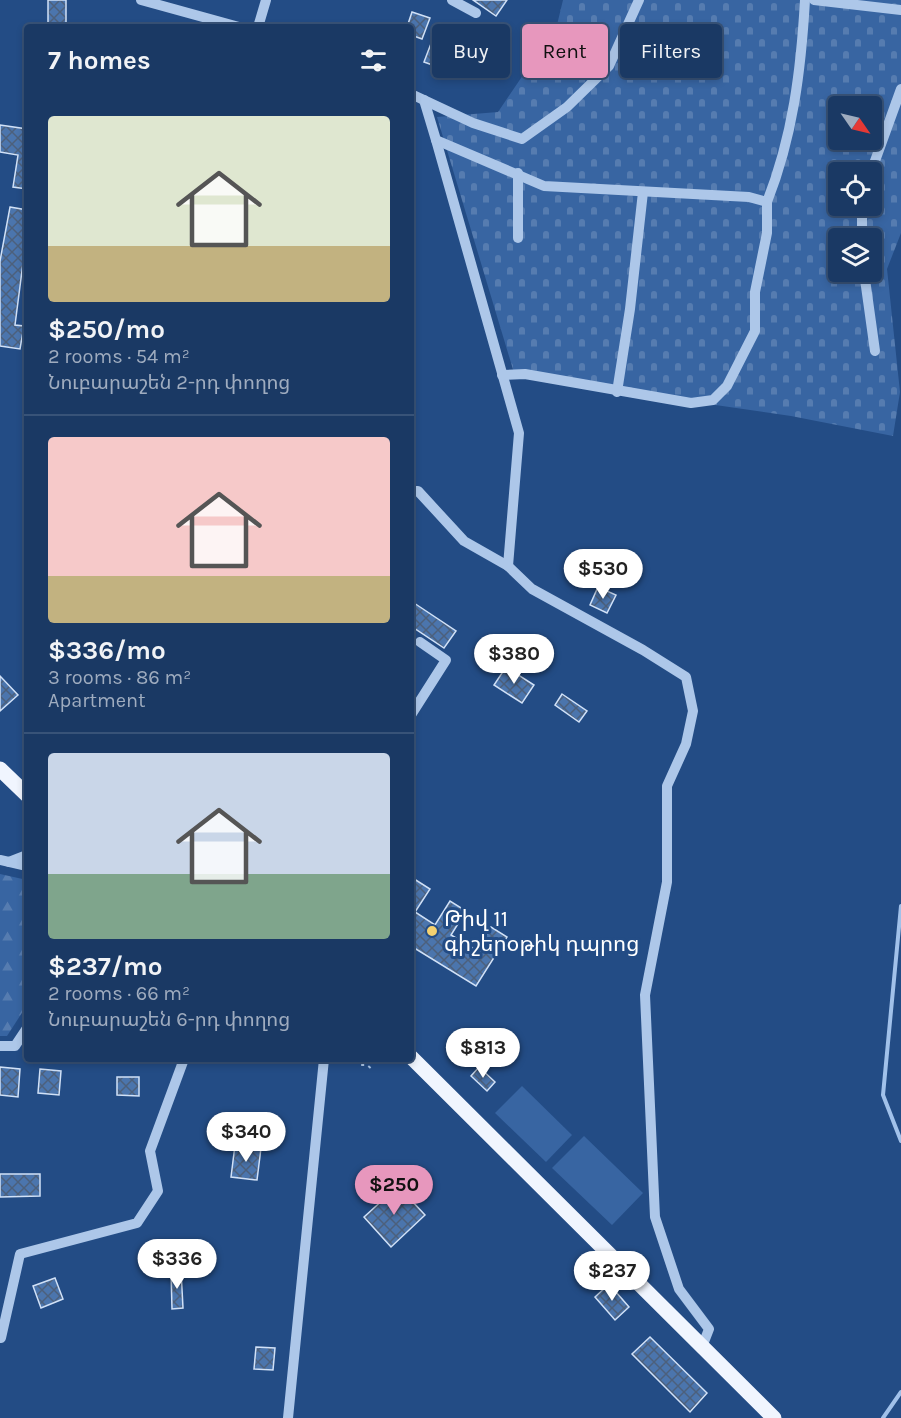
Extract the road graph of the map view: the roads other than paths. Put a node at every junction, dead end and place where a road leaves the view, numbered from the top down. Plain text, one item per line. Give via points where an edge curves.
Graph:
1 (141, 0) edge
2 (266, 0) edge
3 (452, 0) edge
4 (639, 0) edge
5 (805, 0) edge
6 (814, 0) edge
7 (901, 10) edge
8 (476, 13) dead end
9 (228, 24) edge
10 (259, 24) edge
11 (901, 89) edge
12 (414, 95) edge
13 (424, 100) junction
14 (436, 140) junction
15 (874, 162) edge
16 (518, 173) junction
17 (643, 192) junction
18 (767, 202) junction
19 (518, 238) dead end
20 (865, 282) edge
21 (875, 351) dead end
22 (502, 375) junction
23 (617, 392) junction
24 (414, 491) edge
25 (508, 566) junction
26 (420, 642) dead end
27 (414, 710) edge
28 (0, 769) edge
29 (24, 792) edge
30 (24, 856) edge
31 (4, 861) edge
32 (24, 866) edge
33 (24, 1032) edge
34 (0, 1046) edge
35 (414, 1061) edge
36 (183, 1062) edge
37 (324, 1062) edge
38 (1, 1338) edge
39 (702, 1347) junction
40 (288, 1418) edge
41 (774, 1418) edge

1 - 9 street
2 - 10 street
3 - 8 street
4 - 13 street via 609,66 567,107 522,139 473,123
5 - 18 street via 801,76 779,171
6 - 7 street
11 - 15 street
12 - 13 street
13 - 14 street
14 - 16 street
14 - 22 street
16 - 17 street via 544,186
16 - 19 street
17 - 18 street via 749,197
17 - 23 street
18 - 23 street via 767,233 755,292 755,331 727,387 713,400 691,403
20 - 21 street
22 - 23 street via 525,374
22 - 25 street via 519,433
24 - 25 street via 464,541
25 - 39 street via 532,589 686,677 693,711 686,744 667,786 667,882 645,994 655,1217 679,1289 709,1329
26 - 27 street via 446,660
28 - 29 main road
30 - 31 street
31 - 32 street
33 - 34 street via 15,1046
35 - 39 main road
36 - 38 street via 150,1151 158,1191 137,1223 20,1254
37 - 40 street
39 - 41 main road

